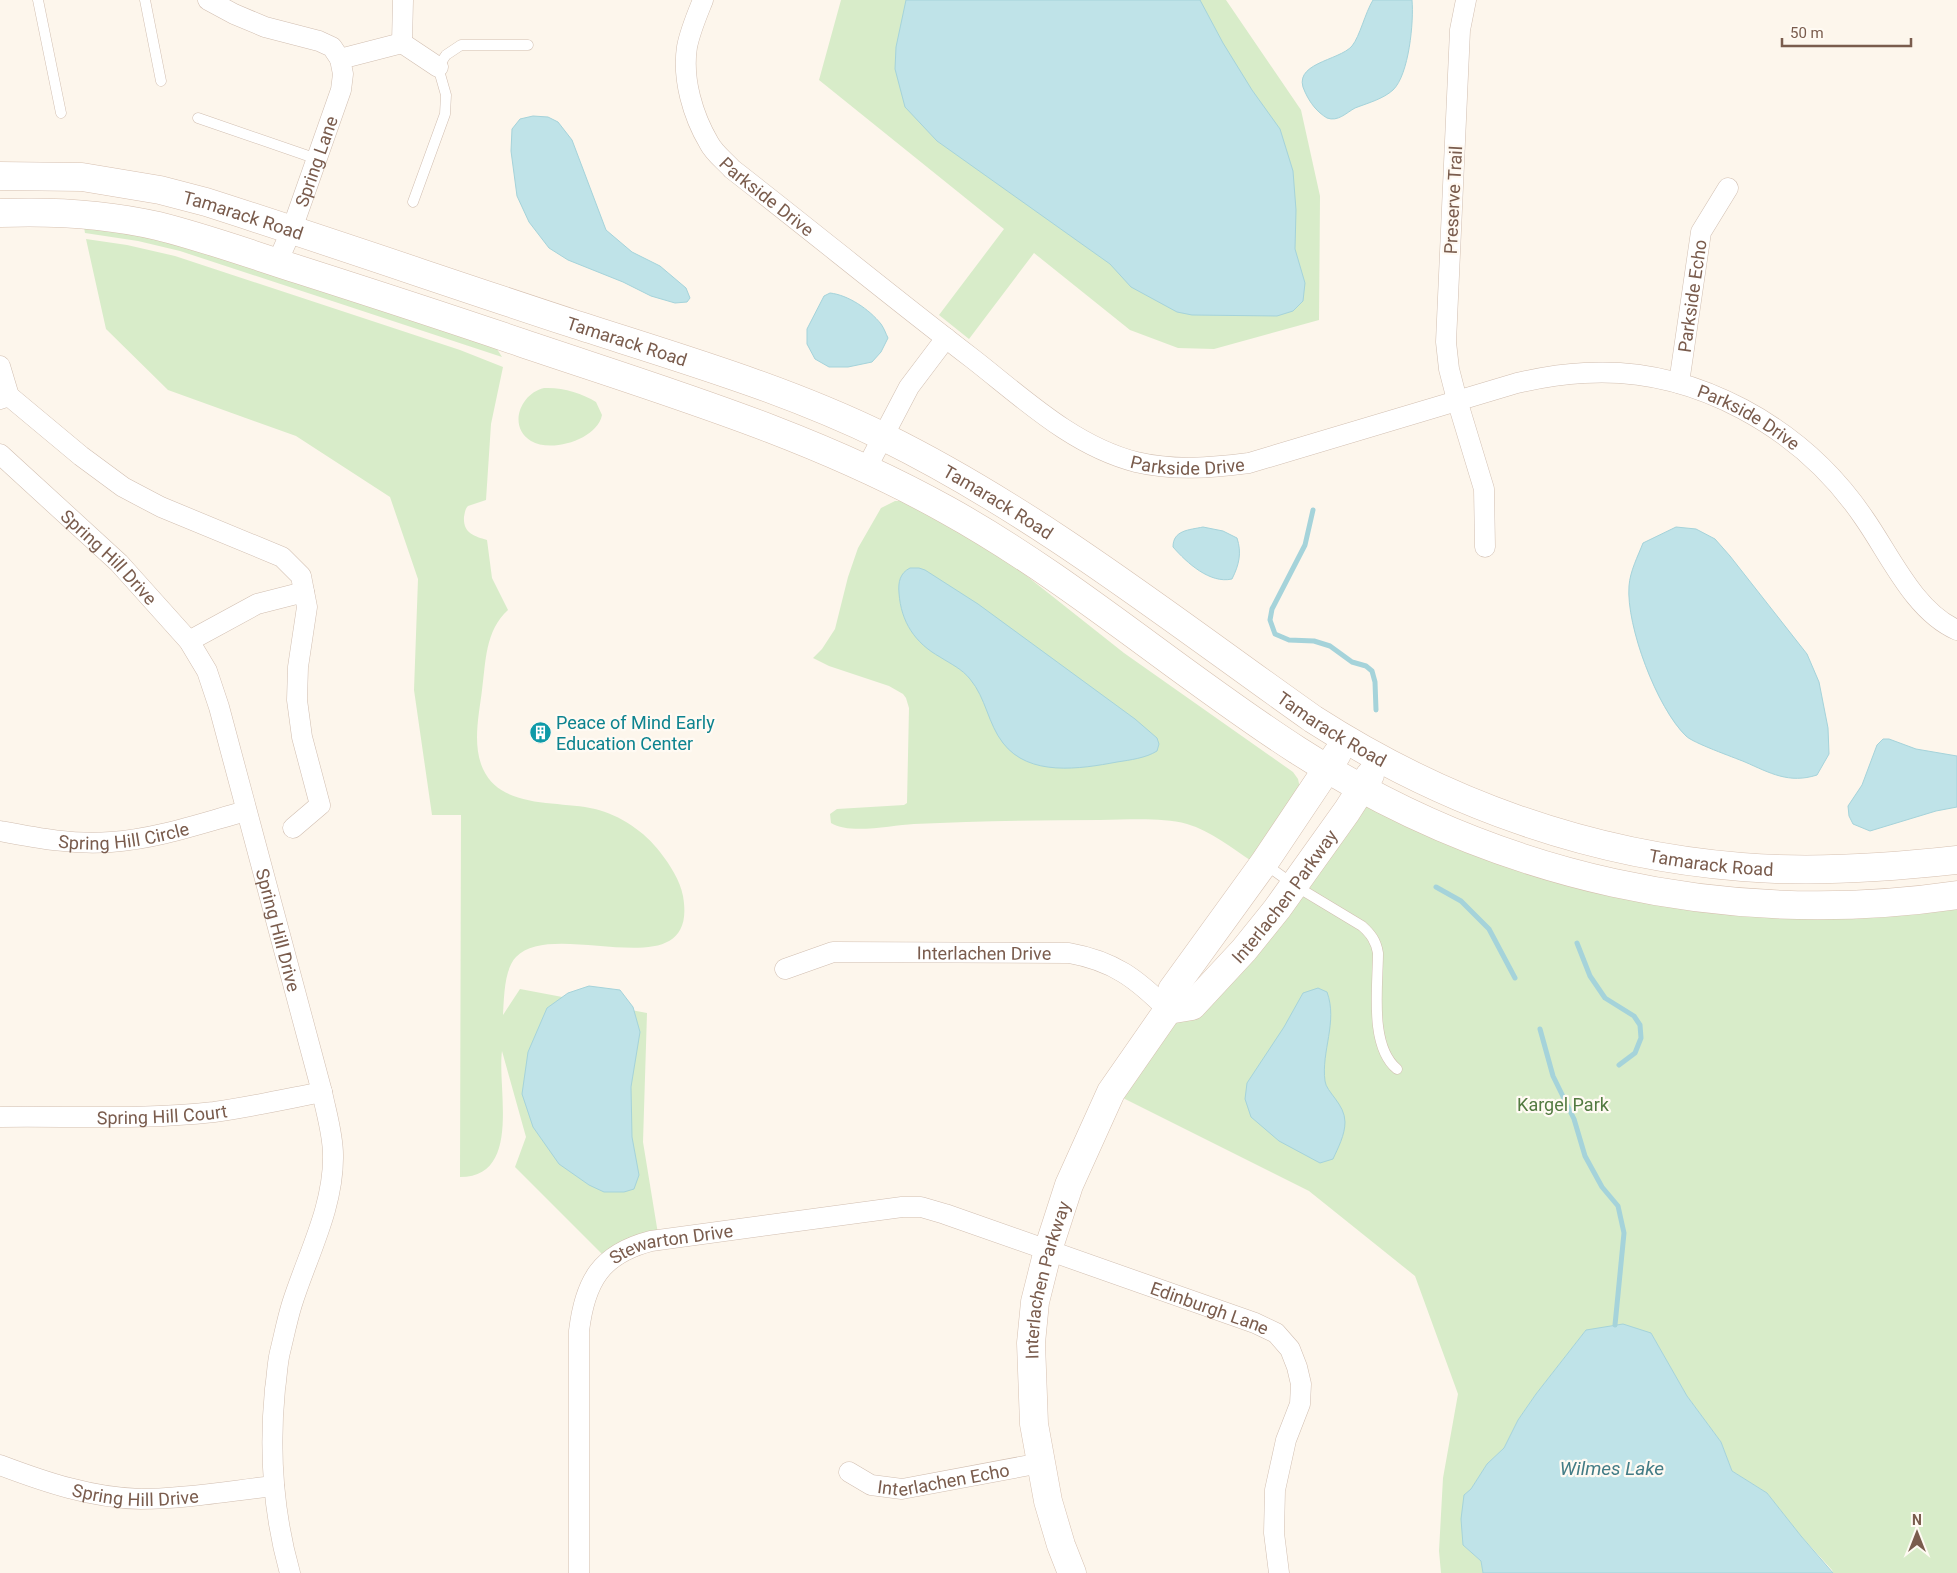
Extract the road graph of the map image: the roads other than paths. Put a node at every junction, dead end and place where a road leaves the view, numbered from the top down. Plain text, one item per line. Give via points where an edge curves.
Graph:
1 (38, 0) edge
2 (145, 0) edge
3 (208, 0) edge
4 (403, 0) edge
5 (703, 0) edge
6 (1466, 0) edge
7 (402, 43) junction
8 (528, 45) dead end
9 (340, 59) junction
10 (438, 67) junction
11 (161, 81) dead end
12 (61, 113) dead end
13 (198, 118) dead end
14 (317, 159) junction
15 (0, 176) edge
16 (1728, 188) dead end
17 (413, 202) dead end
18 (0, 213) edge
19 (292, 229) junction
20 (277, 263) junction
21 (946, 338) junction
22 (0, 366) edge
23 (1679, 383) junction
24 (4, 398) edge
25 (1457, 400) junction
26 (883, 437) junction
27 (0, 454) edge
28 (866, 469) junction
29 (1486, 547) dead end
30 (304, 592) junction
31 (1957, 630) edge
32 (189, 641) junction
33 (1346, 740) junction
34 (1380, 759) junction
35 (1328, 768) junction
36 (1361, 789) junction
37 (246, 811) junction
38 (293, 828) dead end
39 (0, 832) edge
40 (1957, 860) edge
41 (1264, 863) junction
42 (1294, 885) junction
43 (1957, 894) edge
44 (785, 969) dead end
45 (1168, 1010) junction
46 (1397, 1069) dead end
47 (322, 1092) junction
48 (0, 1117) edge
49 (1048, 1250) junction
50 (1040, 1463) junction
51 (0, 1465) edge
52 (849, 1472) dead end
53 (274, 1486) junction
54 (290, 1573) edge
55 (579, 1573) edge
56 (1072, 1573) edge
57 (1279, 1573) edge

1 - 12 lane
2 - 11 lane
3 - 9 street via 265,27 332,47
4 - 7 street
5 - 21 street, Parkside Drive via 687,48 687,75 698,122 710,145 732,168
6 - 25 street, Preserve Trail via 1460,30 1446,342
7 - 9 street
7 - 10 street
8 - 10 lane via 461,45 446,55
9 - 14 street, Spring Lane via 343,74 341,90
10 - 17 lane via 446,95 444,114
13 - 14 lane
14 - 19 street, Spring Lane
15 - 19 street, Tamarack Road via 82,177 122,183 206,202
16 - 23 street, Parkside Echo via 1701,232
18 - 20 street, Tamarack Road via 42,211 120,219 177,232
19 - 20 street, Spring Lane
19 - 26 street, Tamarack Road via 708,368 790,397
20 - 28 street, Tamarack Road via 741,416
21 - 25 street, Parkside Drive via 1077,438 1134,461 1163,466 1187,468 1249,463
21 - 26 street via 909,387
22 - 24 street
23 - 25 street, Parkside Drive via 1623,374 1586,373 1517,383
23 - 31 street, Parkside Drive via 1757,416 1816,460 1845,491 1928,611
24 - 30 street via 123,487 161,507 282,557 301,576
25 - 29 street via 1484,489
26 - 28 street
26 - 33 street, Tamarack Road via 1027,517
27 - 32 street, Spring Hill Drive via 120,563
28 - 35 street, Tamarack Road via 946,509 1007,546 1270,732
30 - 32 street via 257,604
30 - 38 street via 307,607 298,667 297,700 302,737 320,805
32 - 37 street, Spring Hill Drive via 207,671
33 - 34 street, Tamarack Road
33 - 35 street, Interlachen Parkway
34 - 36 street, Interlachen Parkway
34 - 40 street, Tamarack Road via 1446,792 1513,819 1588,842 1665,858 1743,868 1820,870
35 - 36 street, Tamarack Road
35 - 41 street, Interlachen Parkway
36 - 42 street, Interlachen Parkway
36 - 43 street, Tamarack Road via 1430,824 1498,851 1575,874 1656,892 1732,902 1779,904 1904,902
37 - 39 street, Spring Hill Circle via 151,836 111,842 49,841
37 - 47 street, Spring Hill Drive
41 - 42 lane
41 - 45 street, Interlachen Parkway via 1172,990
42 - 45 street, Interlachen Parkway via 1244,950 1192,1006
42 - 46 lane via 1362,926 1377,944 1378,1033 1387,1057
44 - 45 street, Interlachen Drive via 833,952 1069,953 1114,967 1144,986
45 - 49 street, Interlachen Parkway via 1111,1092 1069,1185
47 - 48 street, Spring Hill Court via 214,1112
47 - 53 street, Spring Hill Drive via 333,1155 331,1183 279,1354 272,1444
49 - 50 street, Interlachen Parkway via 1031,1343 1034,1424
49 - 55 street, Stewarton Drive via 945,1214 902,1207 659,1240 631,1246 612,1257 600,1269 589,1289 579,1331
49 - 57 street, Edinburgh Lane via 1255,1323 1276,1333 1290,1349 1298,1366 1301,1384 1300,1404 1286,1440 1275,1490 1274,1533
50 - 52 street, Interlachen Echo via 902,1489 871,1484
50 - 56 street, Interlachen Parkway via 1048,1501
51 - 53 street, Spring Hill Drive via 72,1489 140,1499
53 - 54 street, Spring Hill Drive via 280,1538

